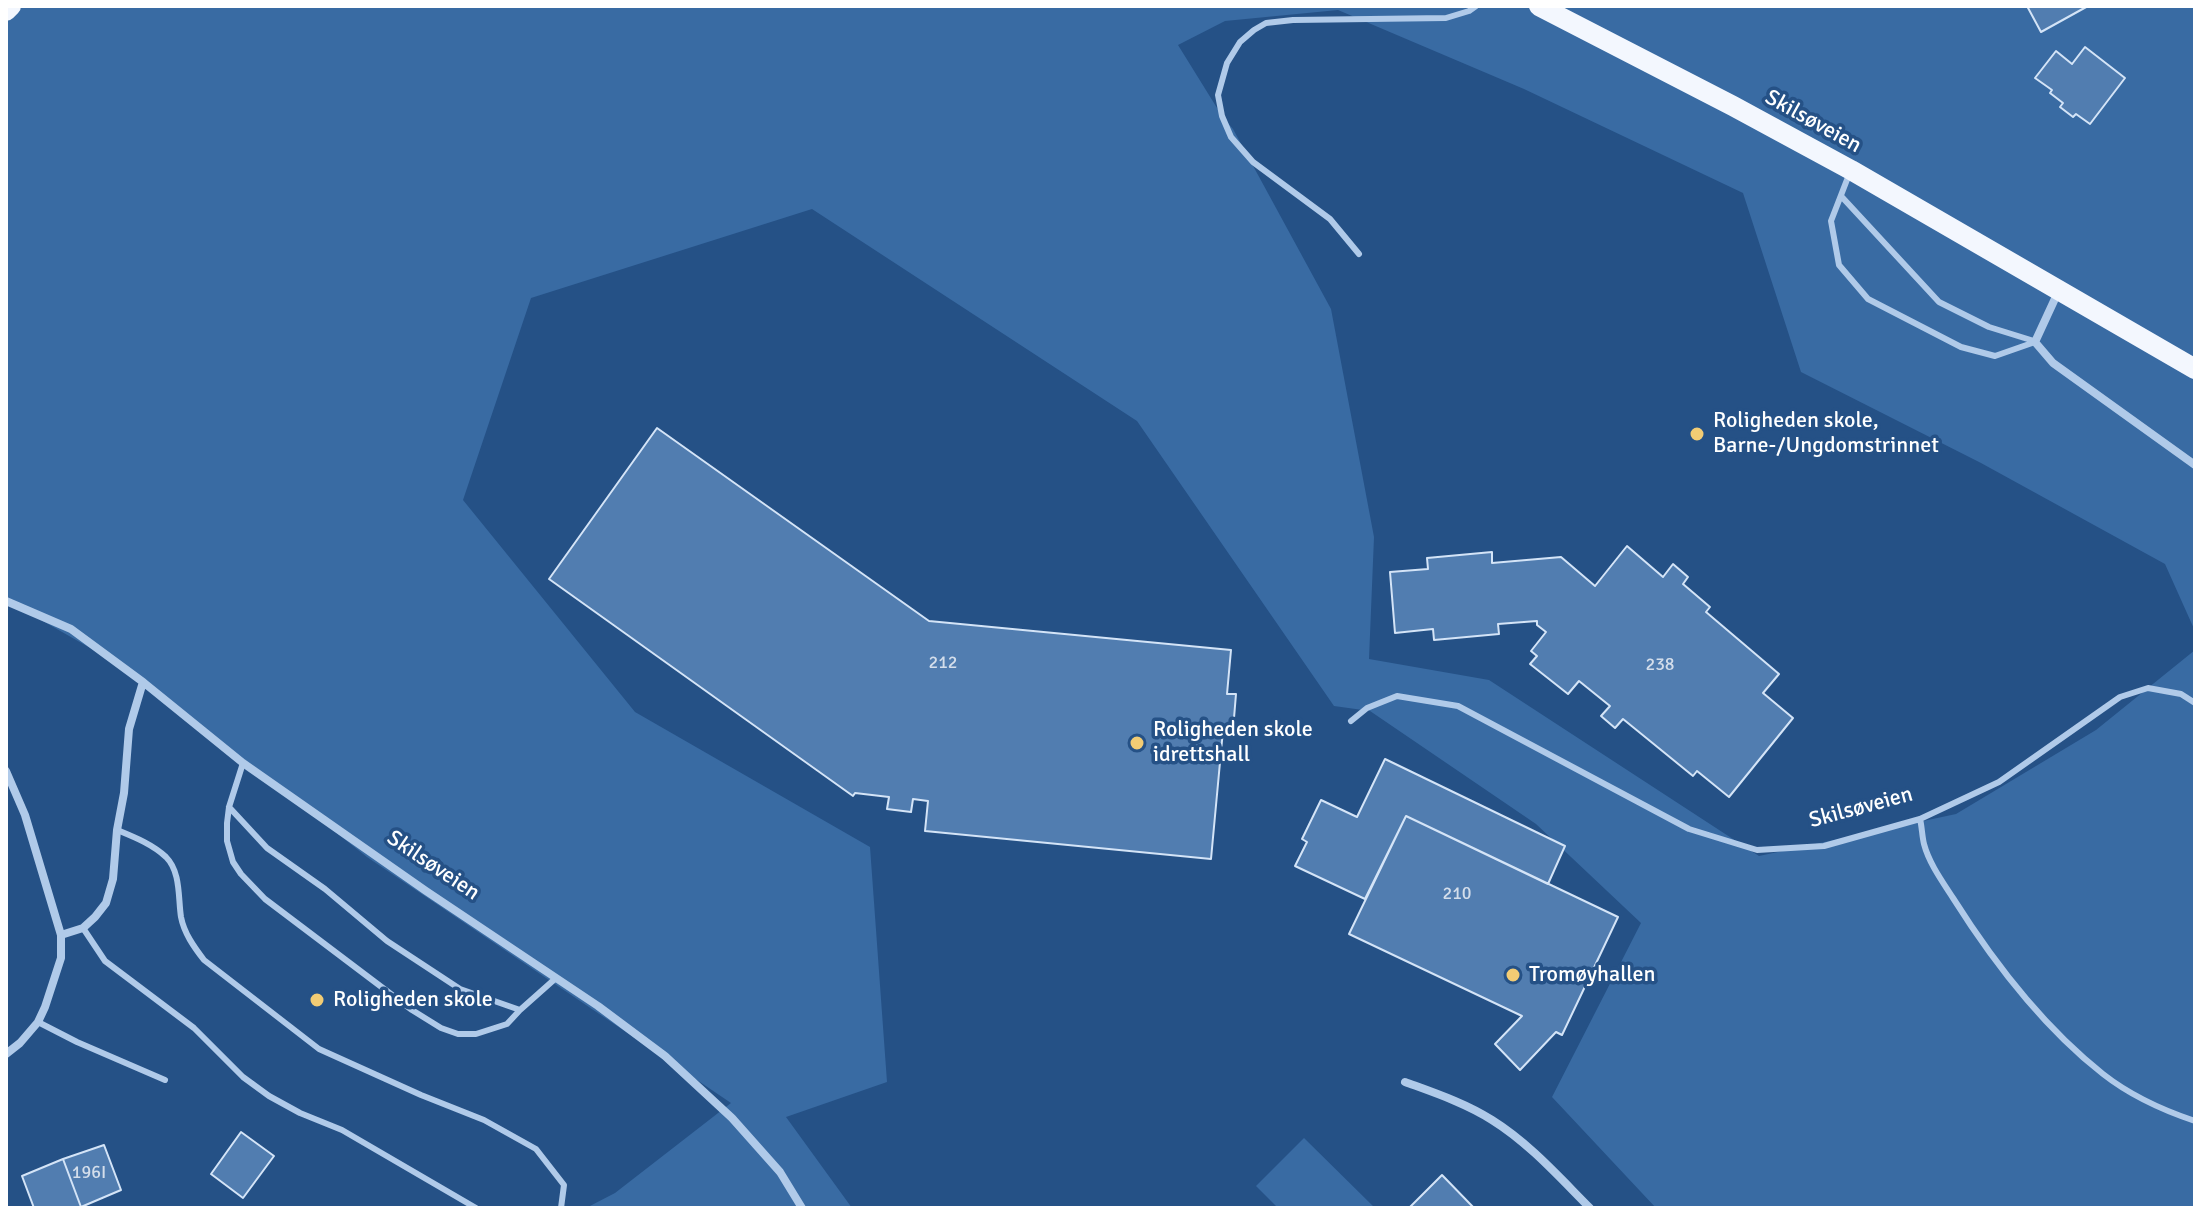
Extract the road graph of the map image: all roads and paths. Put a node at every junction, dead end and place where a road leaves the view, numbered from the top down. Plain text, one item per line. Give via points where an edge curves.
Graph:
1 (11, 6) edge
2 (1476, 6) edge
3 (1539, 6) edge
4 (6, 11) edge
5 (1851, 170) junction
6 (1841, 196) junction
7 (1359, 254) dead end
8 (2059, 290) junction
9 (2035, 342) junction
10 (2195, 369) edge
11 (2195, 465) edge
12 (6, 601) edge
13 (143, 682) junction
14 (2195, 703) edge
15 (1351, 721) dead end
16 (243, 763) junction
17 (6, 771) edge
18 (229, 807) junction
19 (1920, 819) junction
20 (117, 830) junction
21 (83, 928) junction
22 (61, 935) junction
23 (556, 978) junction
24 (520, 1010) junction
25 (38, 1022) junction
26 (6, 1054) edge
27 (165, 1080) dead end
28 (1405, 1082) dead end
29 (2195, 1121) edge
30 (476, 1208) edge
31 (561, 1208) edge
32 (802, 1208) edge
33 (1590, 1208) edge

1 - 4 main road
2 - 7 lane via 1446,18 1266,23 1240,42 1227,63 1218,95 1231,137 1253,162 1330,219
3 - 5 main road, Skilsøveien
5 - 6 lane
5 - 8 main road, Skilsøveien
6 - 9 lane via 1939,302
6 - 9 lane via 1831,221 1839,265 1868,299 1961,347 1995,356
8 - 9 street
8 - 10 main road, Skilsøveien
9 - 11 street via 2053,363
12 - 13 street, Skilsøveien via 71,629
13 - 16 street, Skilsøveien
13 - 20 street via 129,729
14 - 19 lane, Skilsøveien via 2181,694 2148,688 2120,697 1999,782
15 - 19 lane, Skilsøveien via 1397,696 1458,706 1689,829 1757,850 1824,846
16 - 18 lane
16 - 23 street, Skilsøveien
17 - 22 street via 25,815
18 - 24 lane via 267,848 387,941 460,989
18 - 24 lane via 227,841 241,874 265,899 412,1010 458,1034 507,1024
19 - 29 lane via 1935,869 1983,947 2046,1023 2103,1074 2160,1109
20 - 21 street via 106,903
20 - 31 lane via 145,842 172,866 181,918 204,960 319,1049 484,1120 536,1149 564,1185
21 - 22 street
21 - 30 lane via 105,961 194,1028 269,1096 342,1130
22 - 25 street via 61,958
23 - 24 lane
23 - 32 street, Skilsøveien via 665,1056 732,1118 780,1172
25 - 26 street
25 - 27 lane
28 - 33 street via 1492,1120 1528,1146

